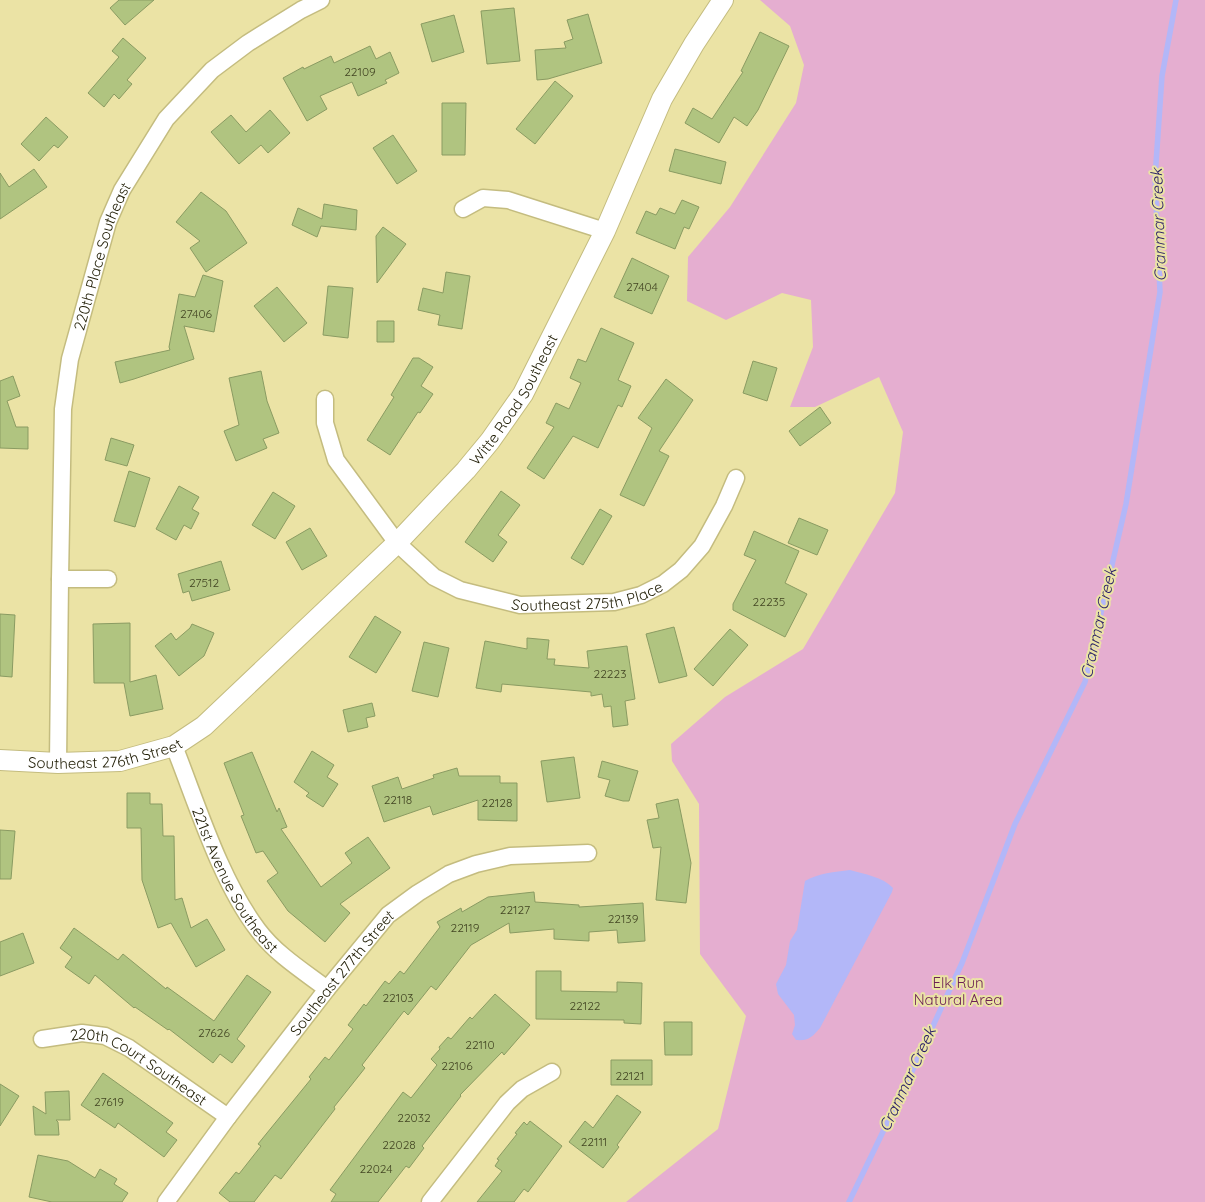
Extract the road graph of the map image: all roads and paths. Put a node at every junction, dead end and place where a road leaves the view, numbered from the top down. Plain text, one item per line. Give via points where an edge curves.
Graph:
1 (321, 0) edge
2 (723, 0) edge
3 (298, 5) edge
4 (463, 209) dead end
5 (605, 231) junction
6 (325, 400) dead end
7 (736, 478) dead end
8 (397, 543) junction
9 (60, 579) junction
10 (108, 579) dead end
11 (204, 726) joint
12 (174, 746) junction
13 (0, 760) edge
14 (58, 764) junction
15 (588, 853) dead end
16 (327, 989) junction
17 (42, 1039) dead end
18 (552, 1072) dead end
19 (228, 1117) junction
20 (166, 1202) edge
21 (430, 1202) edge

1 - 3 street, 220th Place Southeast
2 - 5 street, Witte Road Southeast via 662,99
3 - 9 street, 220th Place Southeast via 212,70 166,119 122,190 108,222 68,369 63,409
4 - 5 street via 483,198 508,200
5 - 8 street, Witte Road Southeast via 523,394 466,470
6 - 8 street, Southeast 275th Place via 325,423 336,460
7 - 8 street, Southeast 275th Place via 702,546 681,570 642,595 614,602 520,605 460,590 434,577
8 - 11 street, Witte Road Southeast
9 - 10 street
9 - 14 street, 220th Place Southeast
11 - 12 street, Southeast 276th Street
12 - 14 street, Southeast 276th Street via 120,761
12 - 16 street, 221st Avenue Southeast via 220,861 253,923 278,951
13 - 14 street, Southeast 276th Street
15 - 16 street, Southeast 277th Street via 510,856 449,874 388,915
16 - 19 street, Southeast 277th Street
17 - 19 street, 220th Court Southeast via 82,1033 105,1036 129,1048
18 - 21 street via 522,1089 506,1103
19 - 20 street, Southeast 277th Street

